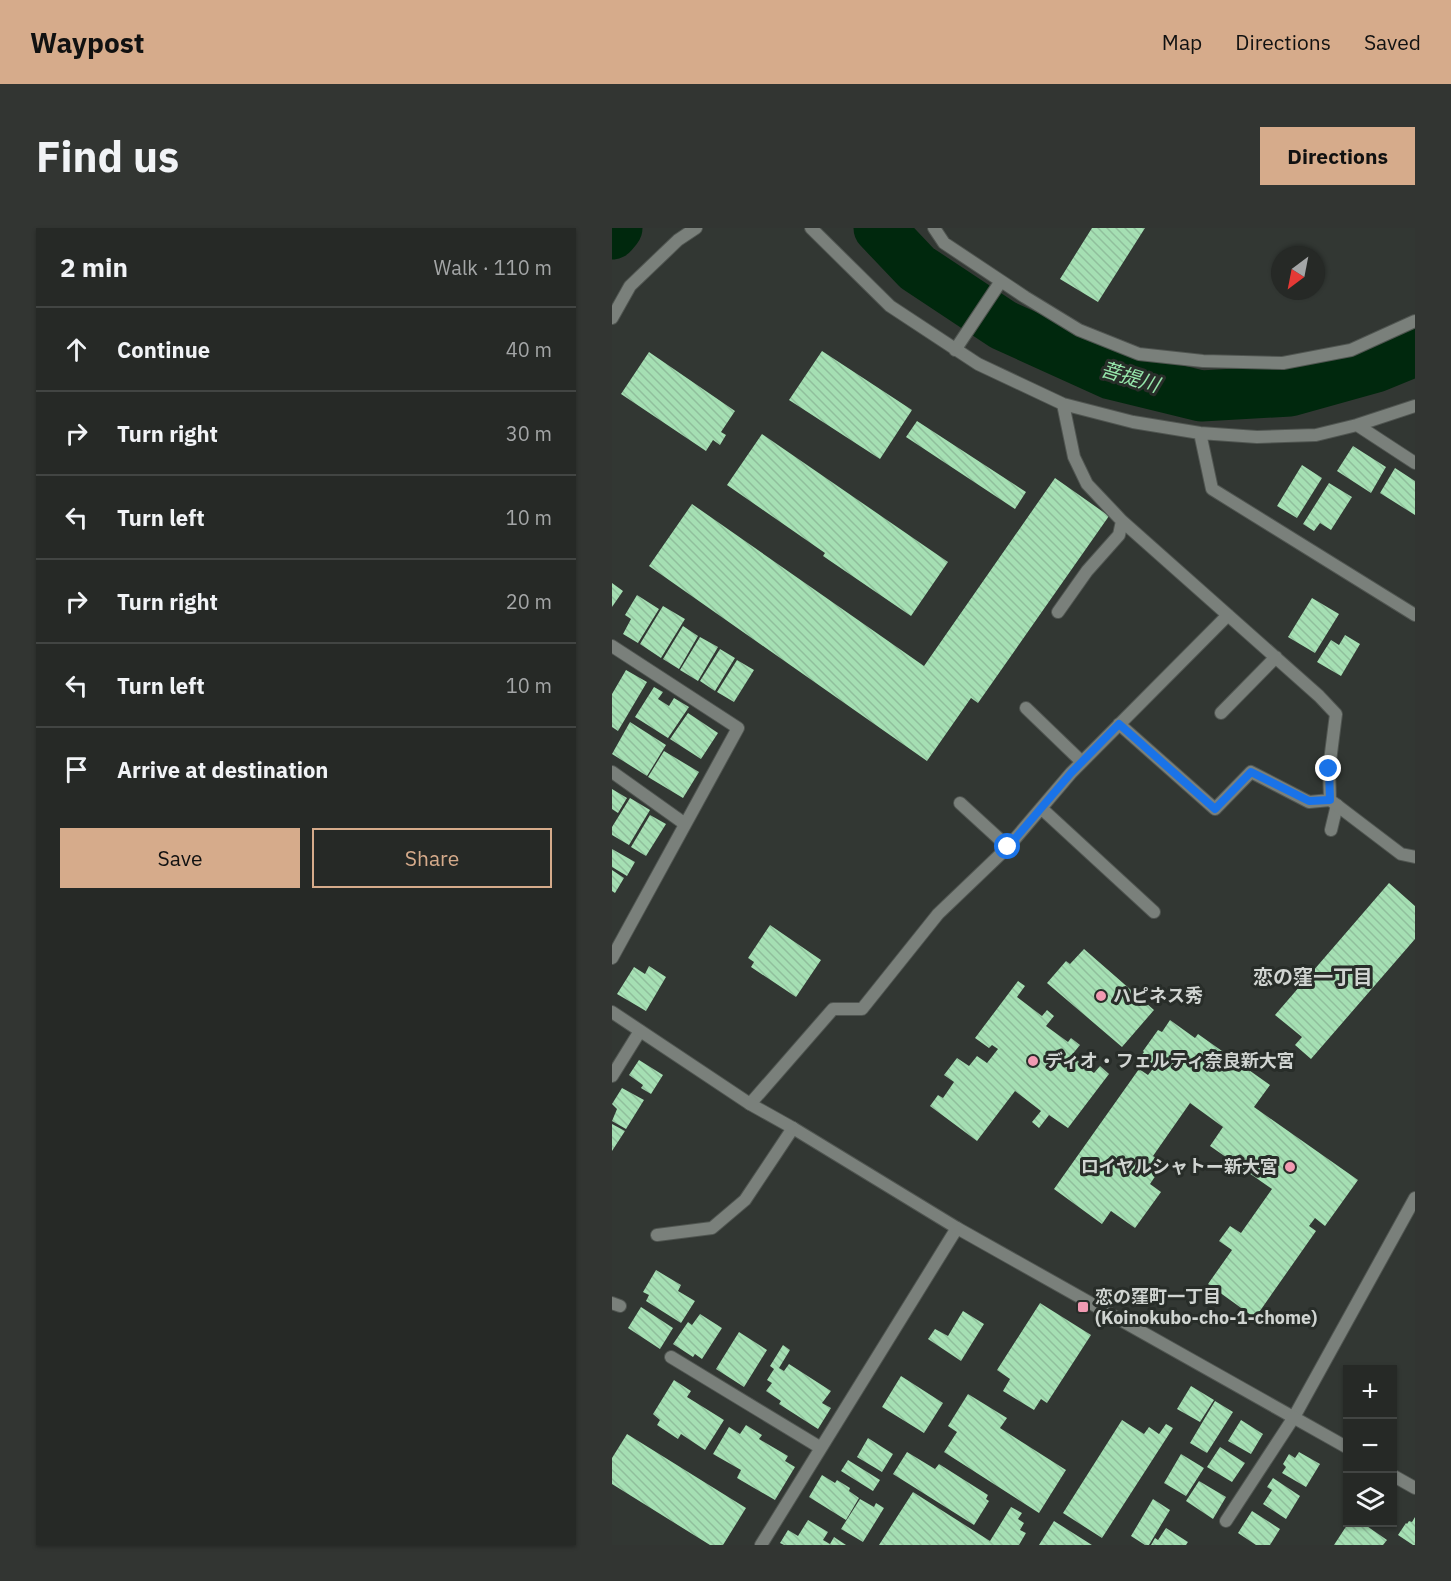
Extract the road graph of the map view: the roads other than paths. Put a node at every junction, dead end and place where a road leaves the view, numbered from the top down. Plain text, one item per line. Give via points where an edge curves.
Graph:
1 (696, 228) edge
2 (811, 228) edge
3 (934, 228) edge
4 (677, 234) edge
5 (998, 286) junction
6 (612, 318) edge
7 (1415, 321) edge
8 (955, 350) junction
9 (1063, 404) junction
10 (1415, 406) edge
11 (1357, 425) junction
12 (1200, 433) junction
13 (1415, 463) edge
14 (1122, 521) junction
15 (1058, 612) dead end
16 (1228, 615) junction
17 (1415, 615) edge
18 (612, 646) edge
19 (1276, 657) junction
20 (1026, 708) dead end
21 (1221, 713) dead end
22 (1119, 724) junction
23 (1082, 762) junction
24 (612, 772) edge
25 (1333, 802) junction
26 (960, 803) dead end
27 (1041, 808) junction
28 (685, 824) junction
29 (1331, 830) dead end
30 (1008, 847) junction
31 (1415, 858) edge
32 (1154, 912) dead end
33 (612, 958) edge
34 (612, 1012) edge
35 (640, 1031) junction
36 (612, 1076) edge
37 (750, 1104) junction
38 (793, 1128) junction
39 (1415, 1198) edge
40 (957, 1228) junction
41 (657, 1235) dead end
42 (671, 1357) dead end
43 (1294, 1417) junction
44 (1343, 1446) edge
45 (821, 1448) junction
46 (1397, 1478) edge
47 (1415, 1488) edge
48 (1226, 1521) dead end
49 (761, 1545) edge

1 - 4 street
2 - 8 street via 890,306
3 - 5 street via 944,243
4 - 6 street via 630,286
5 - 7 street via 1079,330 1138,354 1203,362 1283,363 1351,350
5 - 8 street
8 - 9 street
9 - 12 street via 1133,422
9 - 14 street via 1074,457 1087,484
10 - 11 street
11 - 12 street via 1316,435 1257,437
11 - 13 street
12 - 17 street via 1212,489
14 - 15 street via 1119,535
14 - 16 street
16 - 19 street
16 - 22 street
18 - 28 street via 738,728
19 - 21 street
19 - 25 street via 1336,714 1329,769
20 - 23 street
22 - 23 street
22 - 25 street via 1215,809 1251,772 1309,801
23 - 27 street
24 - 28 street
25 - 29 street
25 - 31 street via 1401,854
26 - 30 street
27 - 30 street
27 - 32 street
28 - 33 street
30 - 37 street via 896,960 862,1009 833,1009
34 - 35 street
35 - 36 street
35 - 37 street
37 - 38 street
38 - 40 street
38 - 41 street via 745,1200 712,1228
39 - 43 street
40 - 43 street
40 - 45 street
42 - 45 street
43 - 44 street
43 - 48 street
45 - 49 street
46 - 47 street

